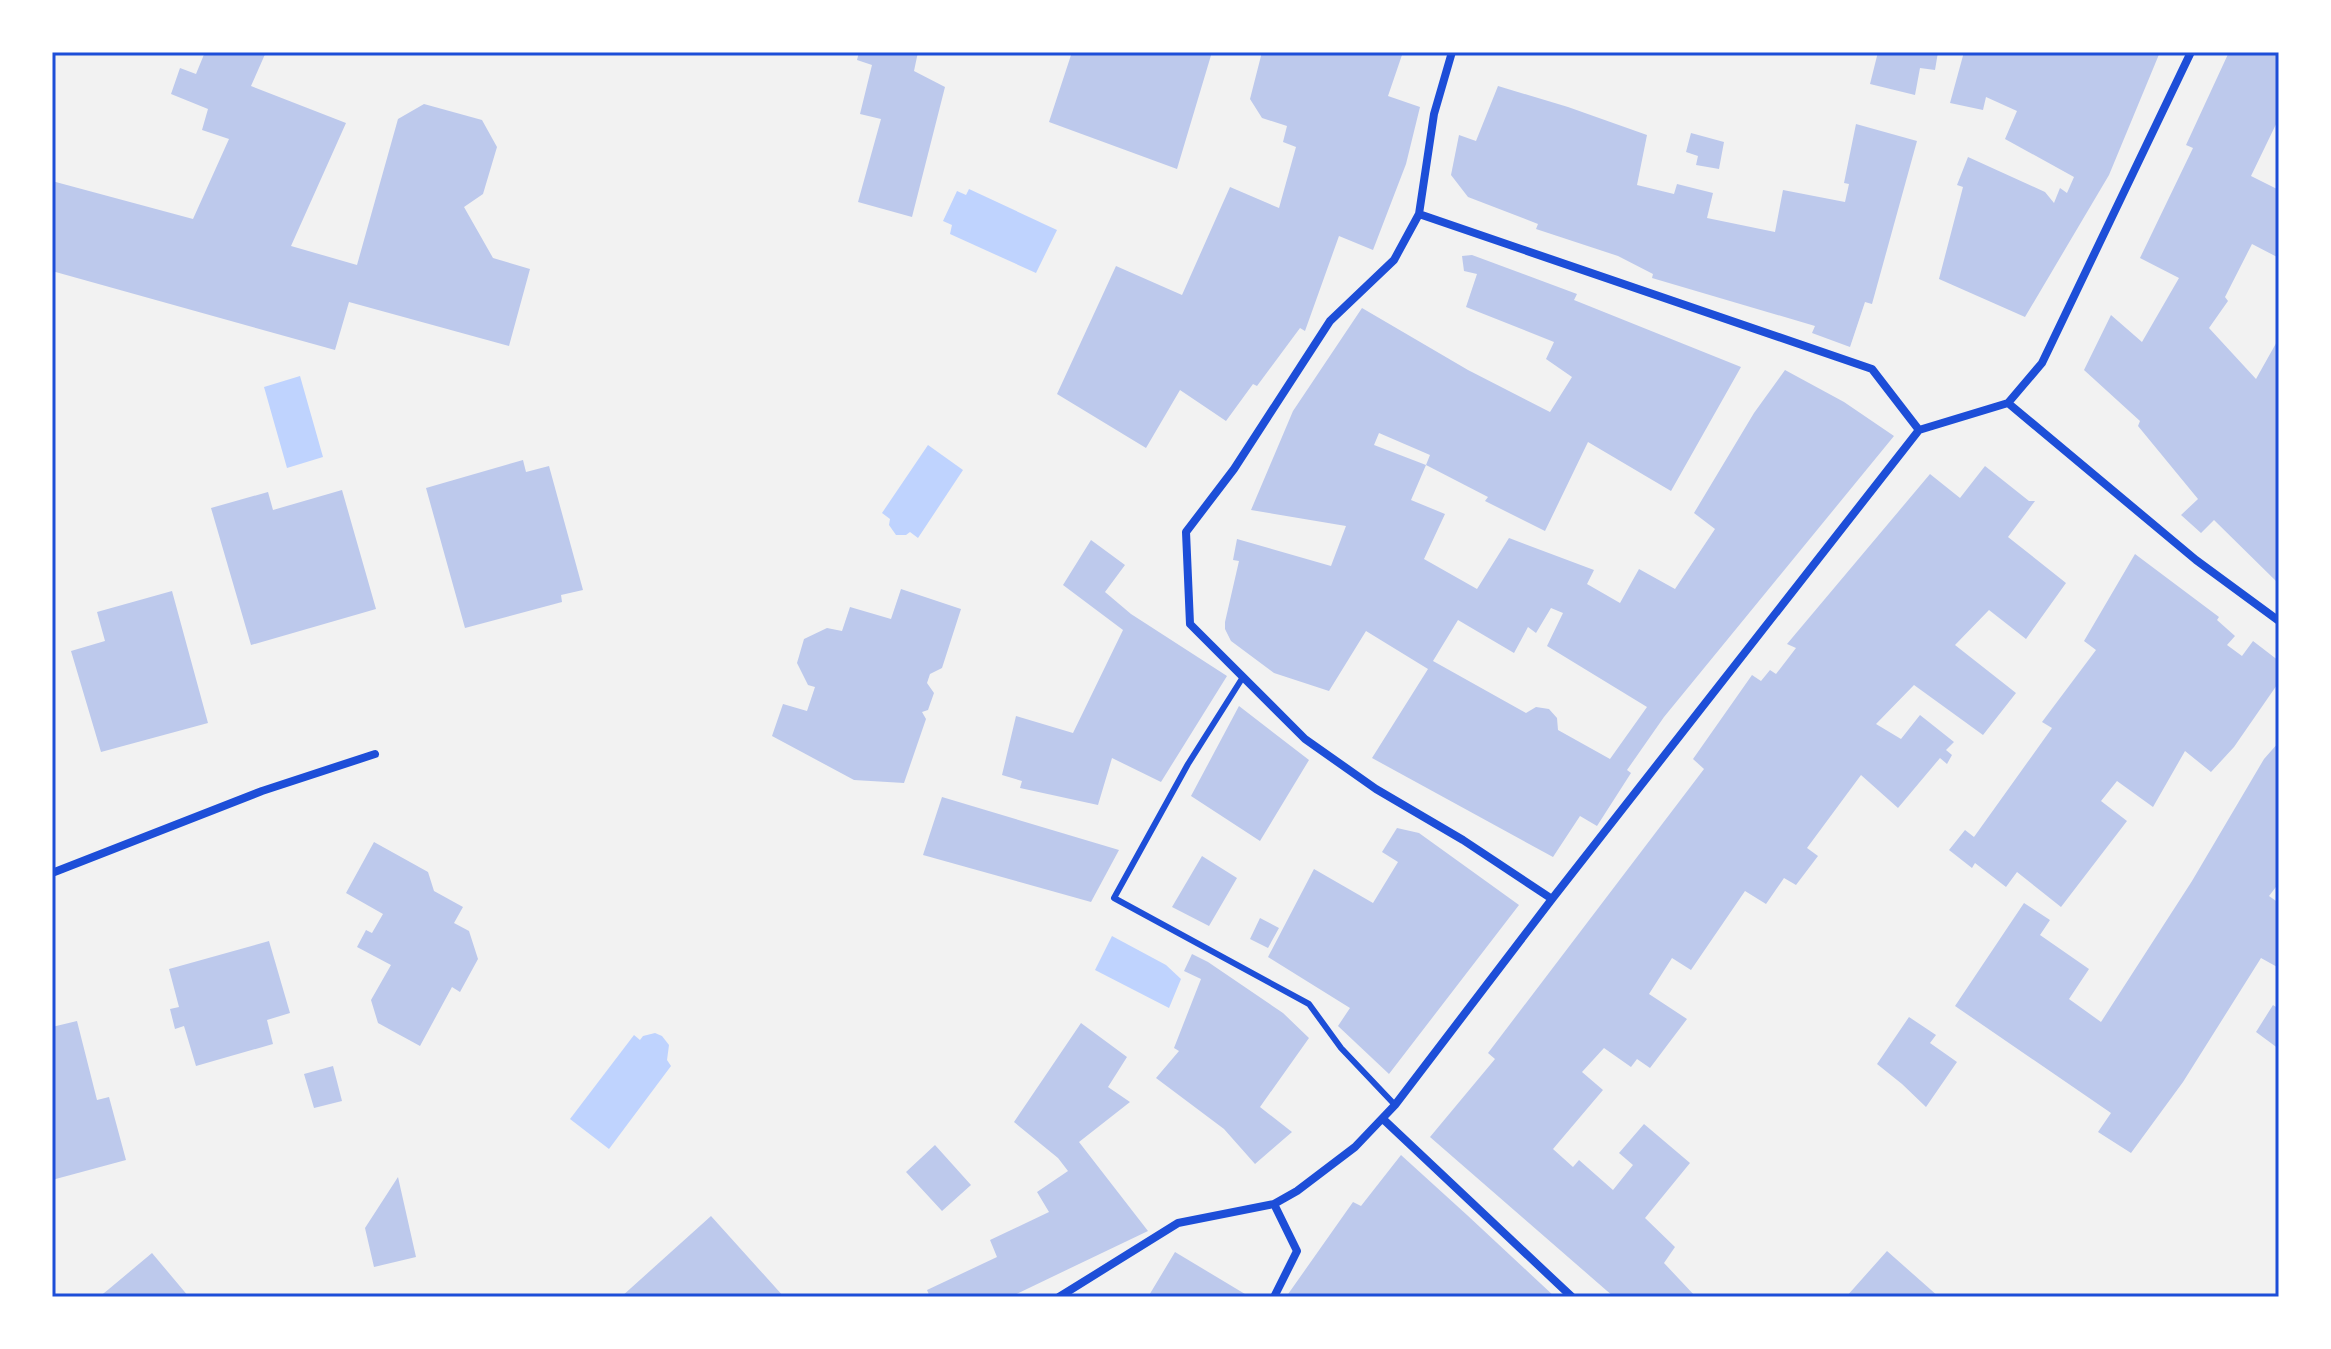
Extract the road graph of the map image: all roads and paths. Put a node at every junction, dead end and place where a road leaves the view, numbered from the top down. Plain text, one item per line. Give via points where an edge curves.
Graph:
1 (1452, 52) edge
2 (2191, 52) edge
3 (1419, 214) junction
4 (2008, 403) junction
5 (1919, 430) junction
6 (2279, 621) edge
7 (1243, 677) junction
8 (375, 754) dead end
9 (52, 873) edge
10 (1552, 899) junction
11 (1395, 1105) junction
12 (1383, 1119) junction
13 (1274, 1204) junction
14 (1059, 1297) edge
15 (1274, 1297) edge
16 (1572, 1297) edge

1 - 3 street via 1434,114
2 - 4 street via 2042,363
3 - 5 street via 1872,369
3 - 7 street via 1394,260 1330,321 1234,469 1186,532 1190,624
4 - 5 street
4 - 6 street via 2196,560
5 - 10 street
7 - 10 street via 1305,739
7 - 11 lane via 1114,898 1309,1004 1341,1048
8 - 9 street via 262,791
10 - 11 street
11 - 12 street
12 - 13 street via 1323,1173
12 - 16 street
13 - 14 street via 1178,1223
13 - 15 street via 1297,1251

